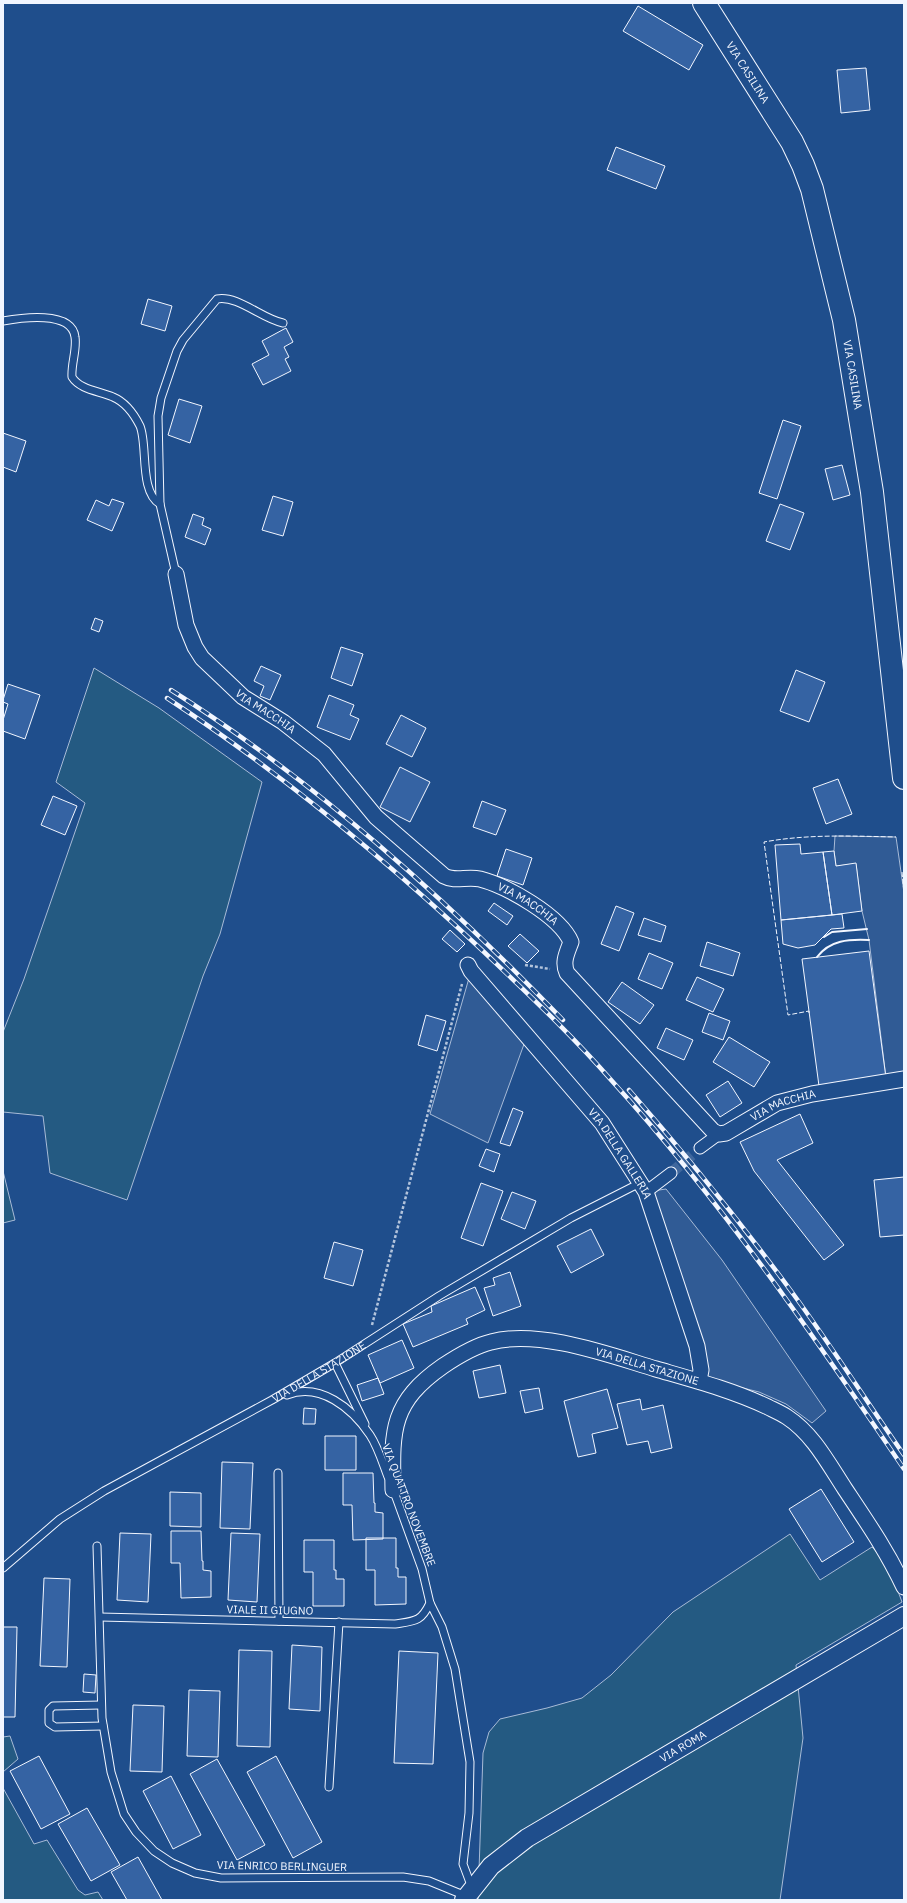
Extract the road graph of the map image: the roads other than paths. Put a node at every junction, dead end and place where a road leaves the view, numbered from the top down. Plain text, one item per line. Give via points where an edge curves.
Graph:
1 (704, 3) edge
2 (3, 321) edge
3 (283, 324) dead end
4 (160, 504) junction
5 (176, 574) joint
6 (904, 778) edge
7 (468, 964) road end
8 (904, 1079) edge
9 (719, 1134) junction
10 (700, 1148) tunnel mouth
11 (671, 1173) tunnel mouth
12 (643, 1187) junction
13 (335, 1363) junction
14 (699, 1381) junction
15 (272, 1400) junction
16 (370, 1435) junction
17 (278, 1473) dead end
18 (393, 1490) junction
19 (97, 1546) dead end
20 (3, 1568) edge
21 (904, 1587) edge
22 (430, 1603) junction
23 (904, 1616) edge
24 (100, 1617) junction
25 (279, 1621) junction
26 (339, 1622) junction
27 (101, 1705) junction
28 (103, 1726) junction
29 (329, 1787) dead end
30 (467, 1895) edge

1 - 6 main road, VIA CASILINA via 792,142 812,189 844,320 872,492
2 - 4 lane via 32,316 47,317 73,331 76,339 72,377 78,384 122,402 136,419 142,437 145,470 152,496
3 - 4 lane via 223,298 213,303 183,340 173,359 158,416
4 - 5 lane
5 - 9 street, VIA MACCHIA via 186,625 202,658 243,697 283,722 324,754 376,817 444,876 450,879 479,879 499,887 522,898 559,924 571,942 564,966 567,973 707,1126
7 - 12 street, VIA DELLA GALLERIA via 471,971 602,1123
8 - 9 street, VIA MACCHIA via 812,1094 777,1103 726,1133
9 - 10 street
11 - 12 street
12 - 13 lane, VIA DELLA STAZIONE via 571,1218 439,1296
12 - 14 street, VIA DELLA GALLERIA via 697,1346 701,1370
13 - 15 lane, VIA DELLA STAZIONE
13 - 16 lane
14 - 18 street, VIA DELLA STAZIONE via 599,1352 551,1342 527,1338 507,1338 490,1342 456,1358 432,1374 411,1393 395,1426
14 - 21 street, VIA DELLA STAZIONE via 749,1398 787,1417 813,1440 890,1557
15 - 16 lane, VIA QUATTRO NOVEMBRE via 292,1393 316,1392 341,1405
15 - 20 lane, VIA DELLA STAZIONE via 104,1491 60,1519
16 - 18 lane, VIA QUATTRO NOVEMBRE
17 - 25 lane
18 - 22 lane, VIA QUATTRO NOVEMBRE via 422,1569
19 - 24 lane, VIA ENRICO BERLINGUER
22 - 26 lane, VIALE II GIUGNO via 424,1614 416,1621 395,1624
22 - 30 lane via 442,1627 455,1668 470,1762 469,1813 463,1864
23 - 30 street, VIA ROMA via 533,1835 498,1859
24 - 25 lane, VIALE II GIUGNO
24 - 27 lane, VIA ENRICO BERLINGUER
25 - 26 lane, VIALE II GIUGNO
26 - 29 lane
27 - 28 lane, VIA ENRICO BERLINGUER
27 - 28 lane via 53,1706 48,1710 48,1723 55,1726
28 - 30 lane, VIA ENRICO BERLINGUER via 111,1772 124,1814 136,1832 154,1851 172,1863 195,1873 221,1878 417,1879

